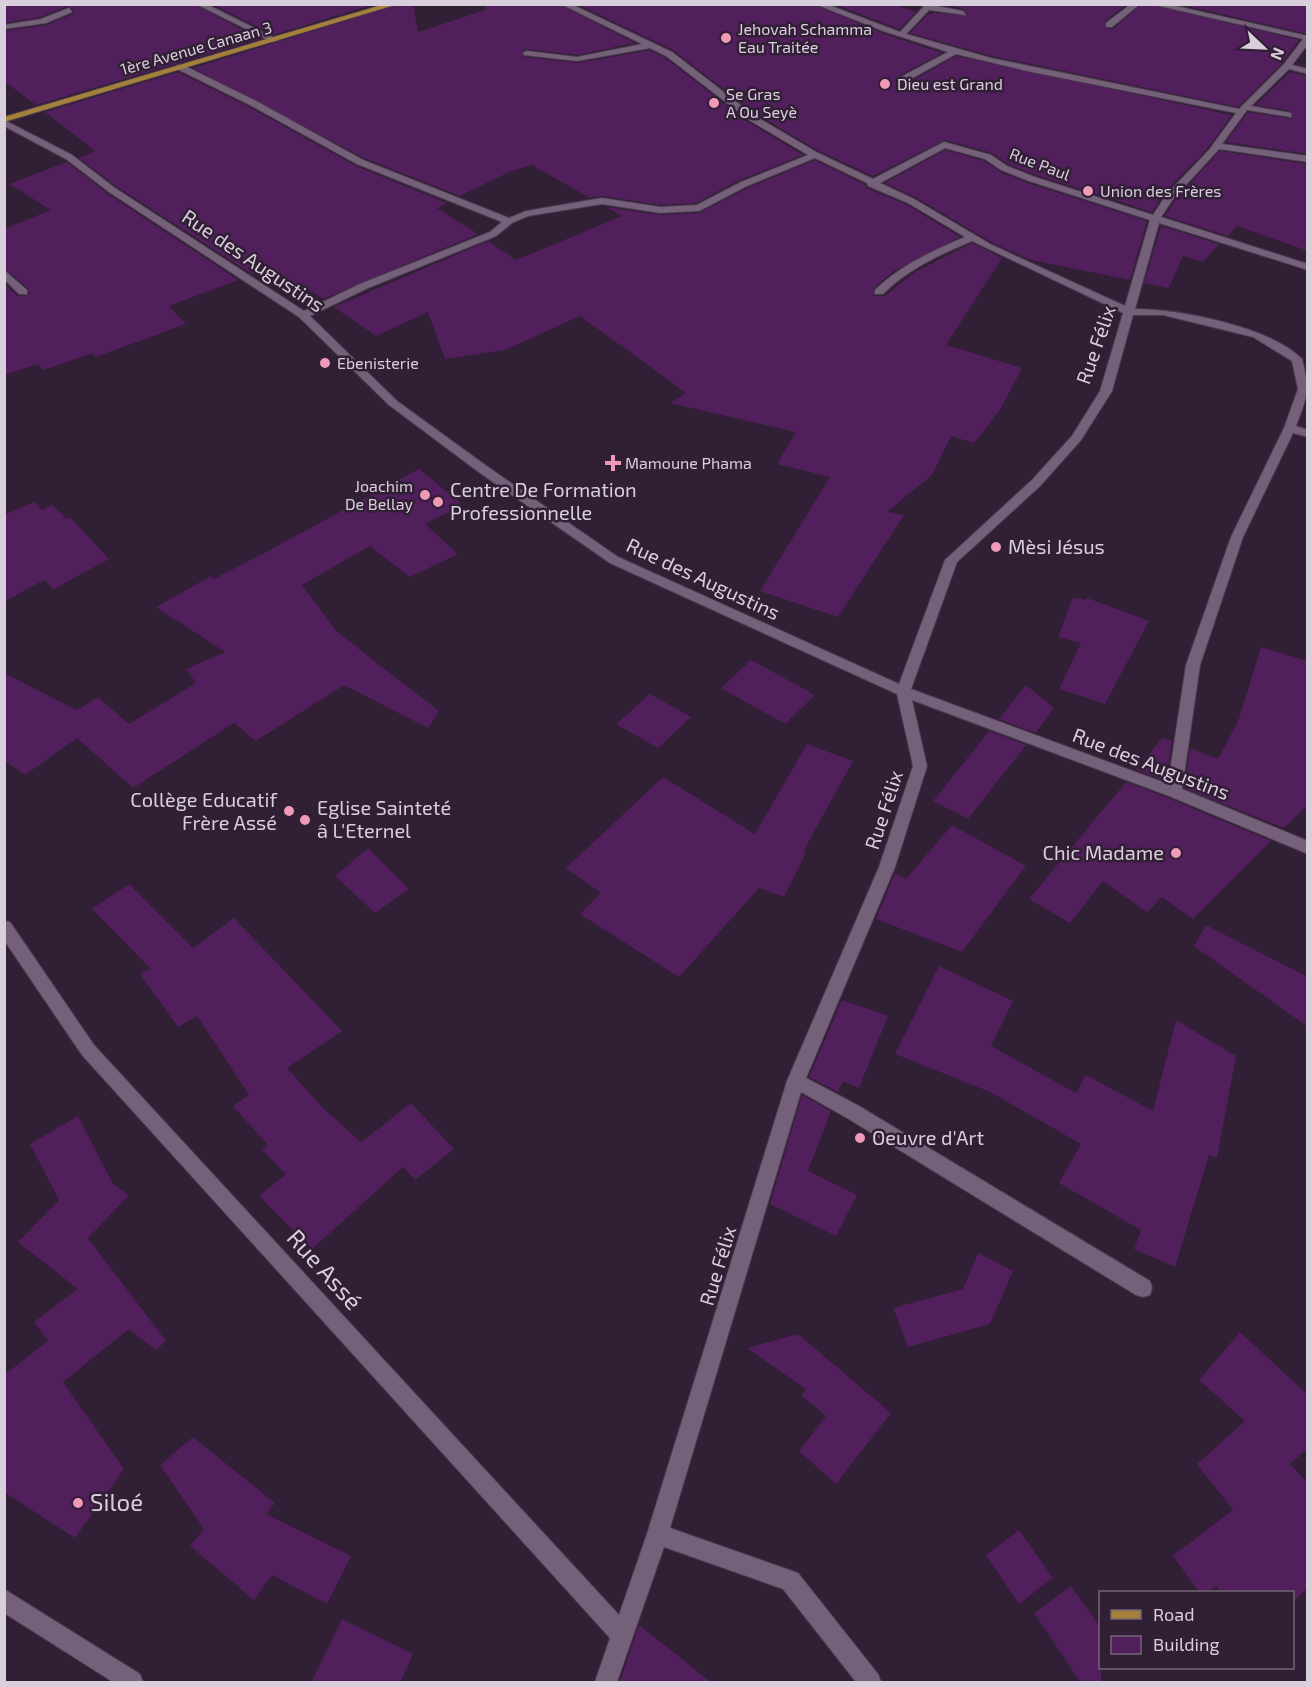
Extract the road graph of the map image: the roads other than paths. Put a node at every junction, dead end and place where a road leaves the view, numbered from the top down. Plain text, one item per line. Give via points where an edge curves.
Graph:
1 (199, 4) edge
2 (395, 4) edge
3 (564, 4) edge
4 (818, 4) edge
5 (1137, 4) edge
6 (1155, 4) edge
7 (929, 6) edge
8 (69, 10) dead end
9 (963, 13) dead end
10 (1109, 25) dead end
11 (4, 27) edge
12 (902, 34) junction
13 (1307, 38) edge
14 (275, 40) junction
15 (652, 45) junction
16 (954, 52) junction
17 (527, 53) dead end
18 (1287, 66) junction
19 (180, 67) junction
20 (1308, 72) edge
21 (904, 79) dead end
22 (1243, 109) junction
23 (1288, 115) dead end
24 (4, 121) edge
25 (1212, 152) junction
26 (815, 155) junction
27 (1308, 159) edge
28 (871, 184) junction
29 (1155, 219) junction
30 (509, 221) junction
31 (973, 237) junction
32 (1308, 267) edge
33 (4, 273) edge
34 (23, 292) dead end
35 (879, 292) dead end
36 (1130, 312) junction
37 (303, 315) junction
38 (1290, 428) junction
39 (1308, 434) edge
40 (903, 691) junction
41 (1174, 792) junction
42 (1308, 848) edge
43 (4, 927) edge
44 (796, 1081) junction
45 (1143, 1288) dead end
46 (658, 1534) junction
47 (4, 1600) edge
48 (622, 1635) junction
49 (132, 1683) edge
50 (606, 1683) edge
51 (870, 1683) edge

1 - 14 street
2 - 14 main road, 1ère Avenue Canaan 3
3 - 15 street
4 - 12 street
5 - 10 street
6 - 13 street
7 - 9 street
7 - 12 street
8 - 11 street via 43,21
12 - 16 street
13 - 18 street, Rue Félix
14 - 19 main road, 1ère Avenue Canaan 3
15 - 17 street via 577,59
15 - 26 street via 701,76 753,118
16 - 21 street
16 - 22 street via 1039,72
18 - 20 street
18 - 22 street, Rue Félix
19 - 24 main road, 1ère Avenue Canaan 3
19 - 30 street via 360,162
22 - 23 street
22 - 25 street, Rue Félix
24 - 37 street, Rue des Augustins via 69,157 122,197
25 - 27 street via 1217,146
25 - 29 street, Rue Félix via 1169,197
26 - 28 street
26 - 30 street via 744,184 699,208 660,210 602,201 525,214
28 - 29 street, Rue Paul via 944,145 988,157 1032,179
28 - 31 street
29 - 32 street, Rue Paul
29 - 36 street, Rue Félix
30 - 37 street via 493,234
31 - 35 street via 920,258
31 - 36 street
33 - 34 street
36 - 38 street via 1163,312 1257,335 1297,359 1304,389
36 - 40 street, Rue Félix via 1106,391 1077,438 1036,483 951,560
37 - 40 street, Rue des Augustins via 393,403 614,561
38 - 39 street
38 - 41 street via 1237,537 1192,665
40 - 41 street, Rue des Augustins
40 - 44 street, Rue Félix via 920,766 887,867
41 - 42 street, Rue des Augustins
43 - 48 street, Rue Assé via 88,1050
44 - 45 street
44 - 46 street, Rue Félix
46 - 48 street, Rue Félix
46 - 51 street via 790,1581
47 - 49 street
48 - 50 street, Rue Félix

